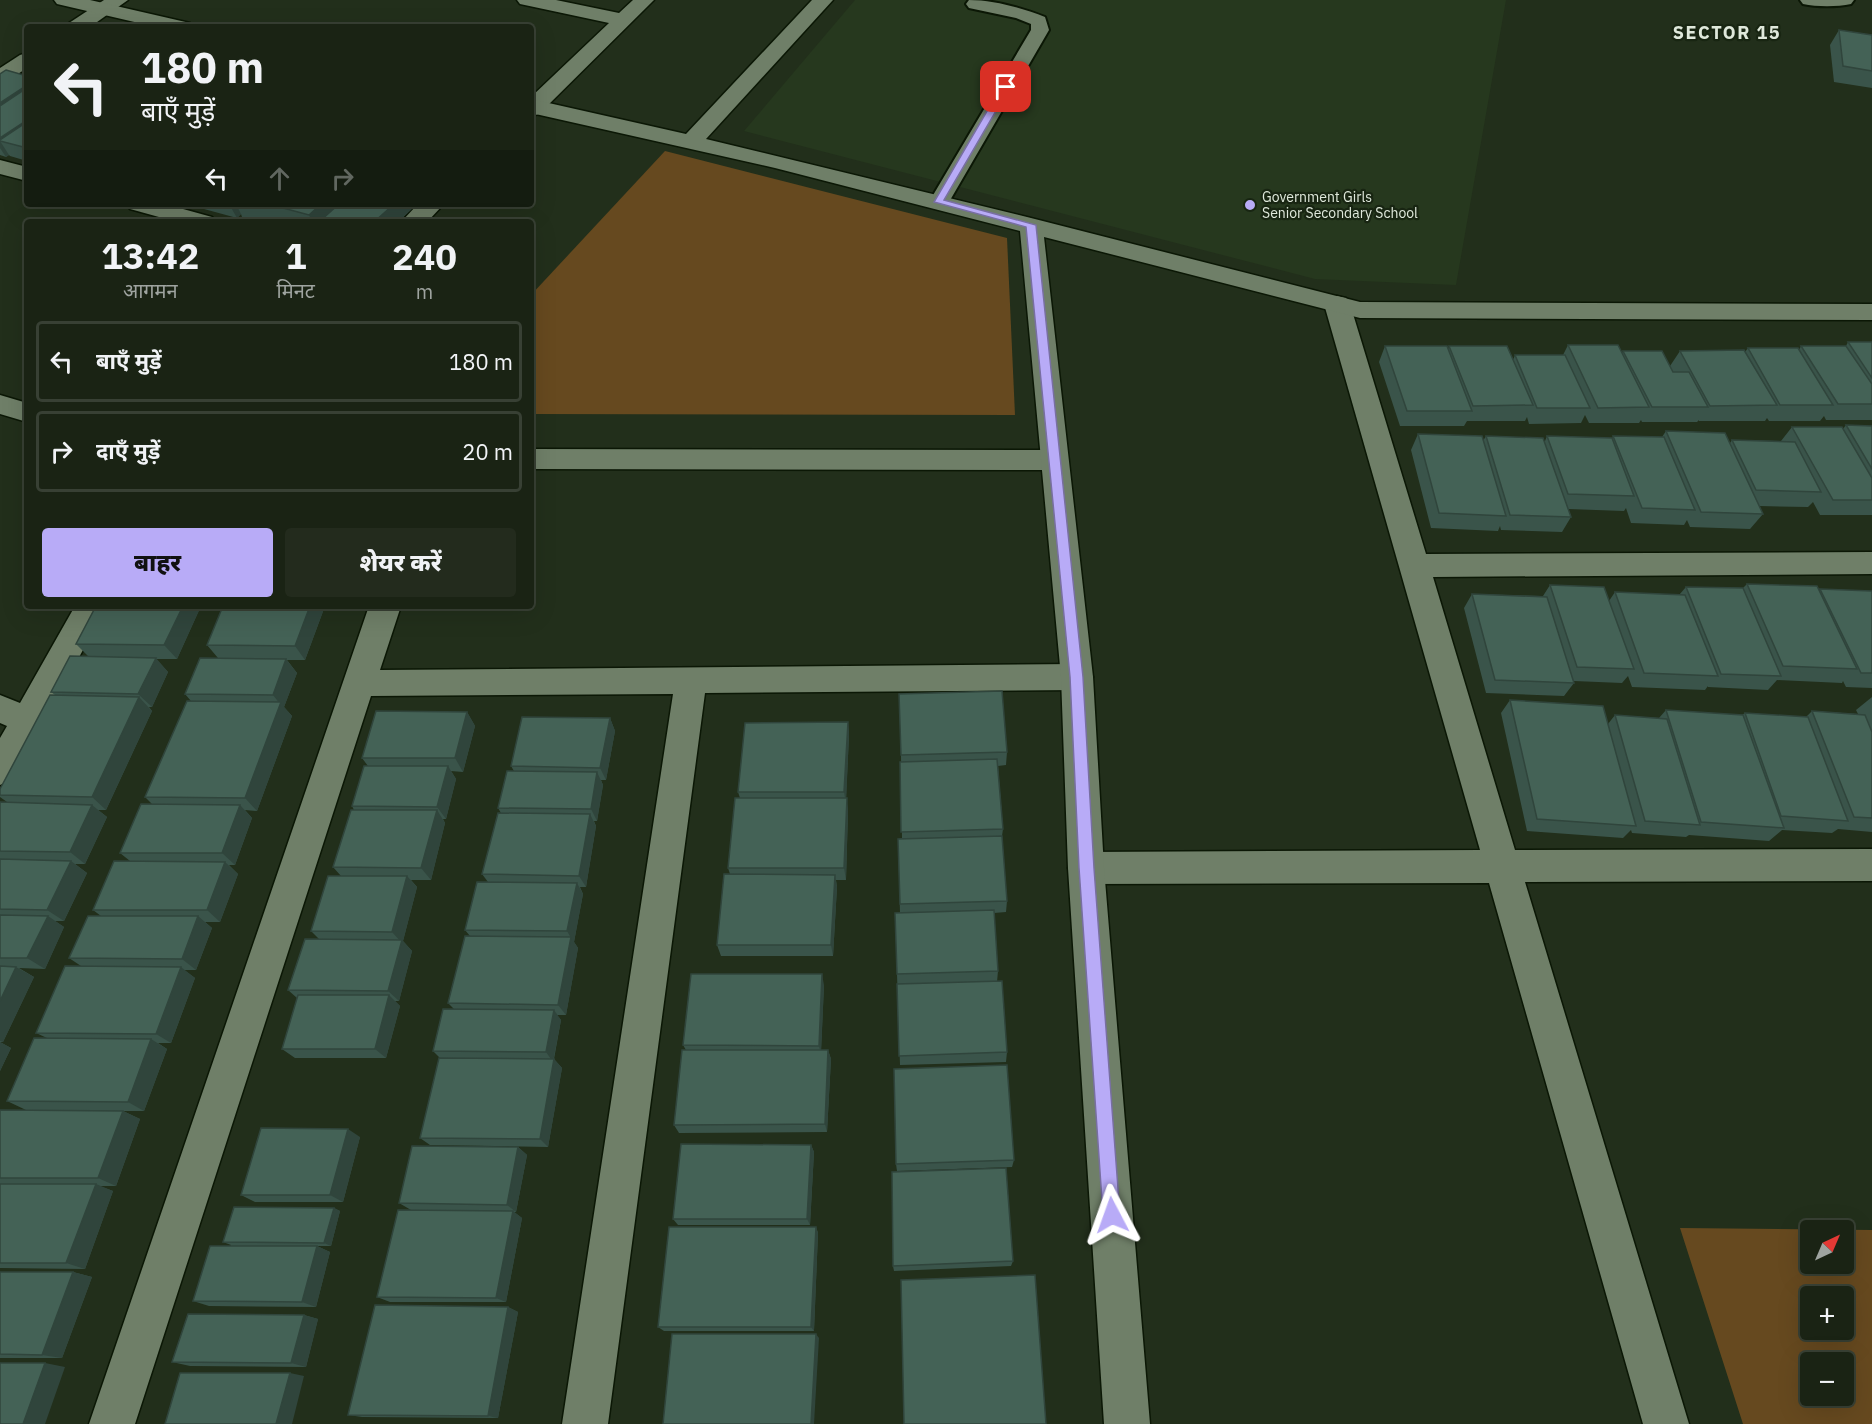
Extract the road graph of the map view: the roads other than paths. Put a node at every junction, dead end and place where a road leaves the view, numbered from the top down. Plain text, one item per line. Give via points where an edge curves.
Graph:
1 (64, 0) edge
2 (527, 0) edge
3 (644, 0) edge
4 (823, 0) edge
5 (1809, 0) edge
6 (1845, 0) edge
7 (111, 4) edge
8 (975, 4) dead end
9 (623, 20) junction
10 (81, 24) edge
11 (174, 24) edge
12 (24, 61) edge
13 (0, 77) edge
14 (534, 105) edge
15 (534, 107) edge
16 (691, 142) junction
17 (0, 167) edge
18 (24, 173) edge
19 (939, 202) junction
20 (149, 207) edge
21 (429, 207) edge
22 (193, 219) edge
23 (416, 219) edge
24 (1031, 225) junction
25 (1336, 304) junction
26 (1872, 312) edge
27 (0, 404) edge
28 (24, 411) edge
29 (534, 459) edge
30 (1053, 459) junction
31 (1872, 563) edge
32 (1414, 566) junction
33 (89, 609) edge
34 (384, 609) edge
35 (1077, 677) junction
36 (691, 680) junction
37 (360, 683) junction
38 (13, 714) edge
39 (0, 770) edge
40 (1872, 865) edge
41 (1502, 867) junction
42 (1086, 868) junction
43 (112, 1424) edge
44 (585, 1424) edge
45 (1127, 1424) edge
46 (1666, 1424) edge

1 - 7 street
2 - 9 street
3 - 9 street
4 - 16 street
5 - 6 lane
7 - 10 street
7 - 11 street
8 - 19 lane via 1039,21 1040,30
9 - 14 street
12 - 13 street
15 - 16 street
16 - 19 street
17 - 18 street
19 - 24 street
20 - 22 street
21 - 23 street
24 - 25 street
24 - 30 street
25 - 26 street via 1360,310
25 - 32 street
27 - 28 street
29 - 30 street
30 - 35 street
31 - 32 street
32 - 41 street
33 - 38 street
34 - 37 street
35 - 36 street
35 - 42 street
36 - 37 street
36 - 44 street
37 - 43 street
38 - 39 street
40 - 41 street
41 - 42 street
41 - 46 street
42 - 45 street

